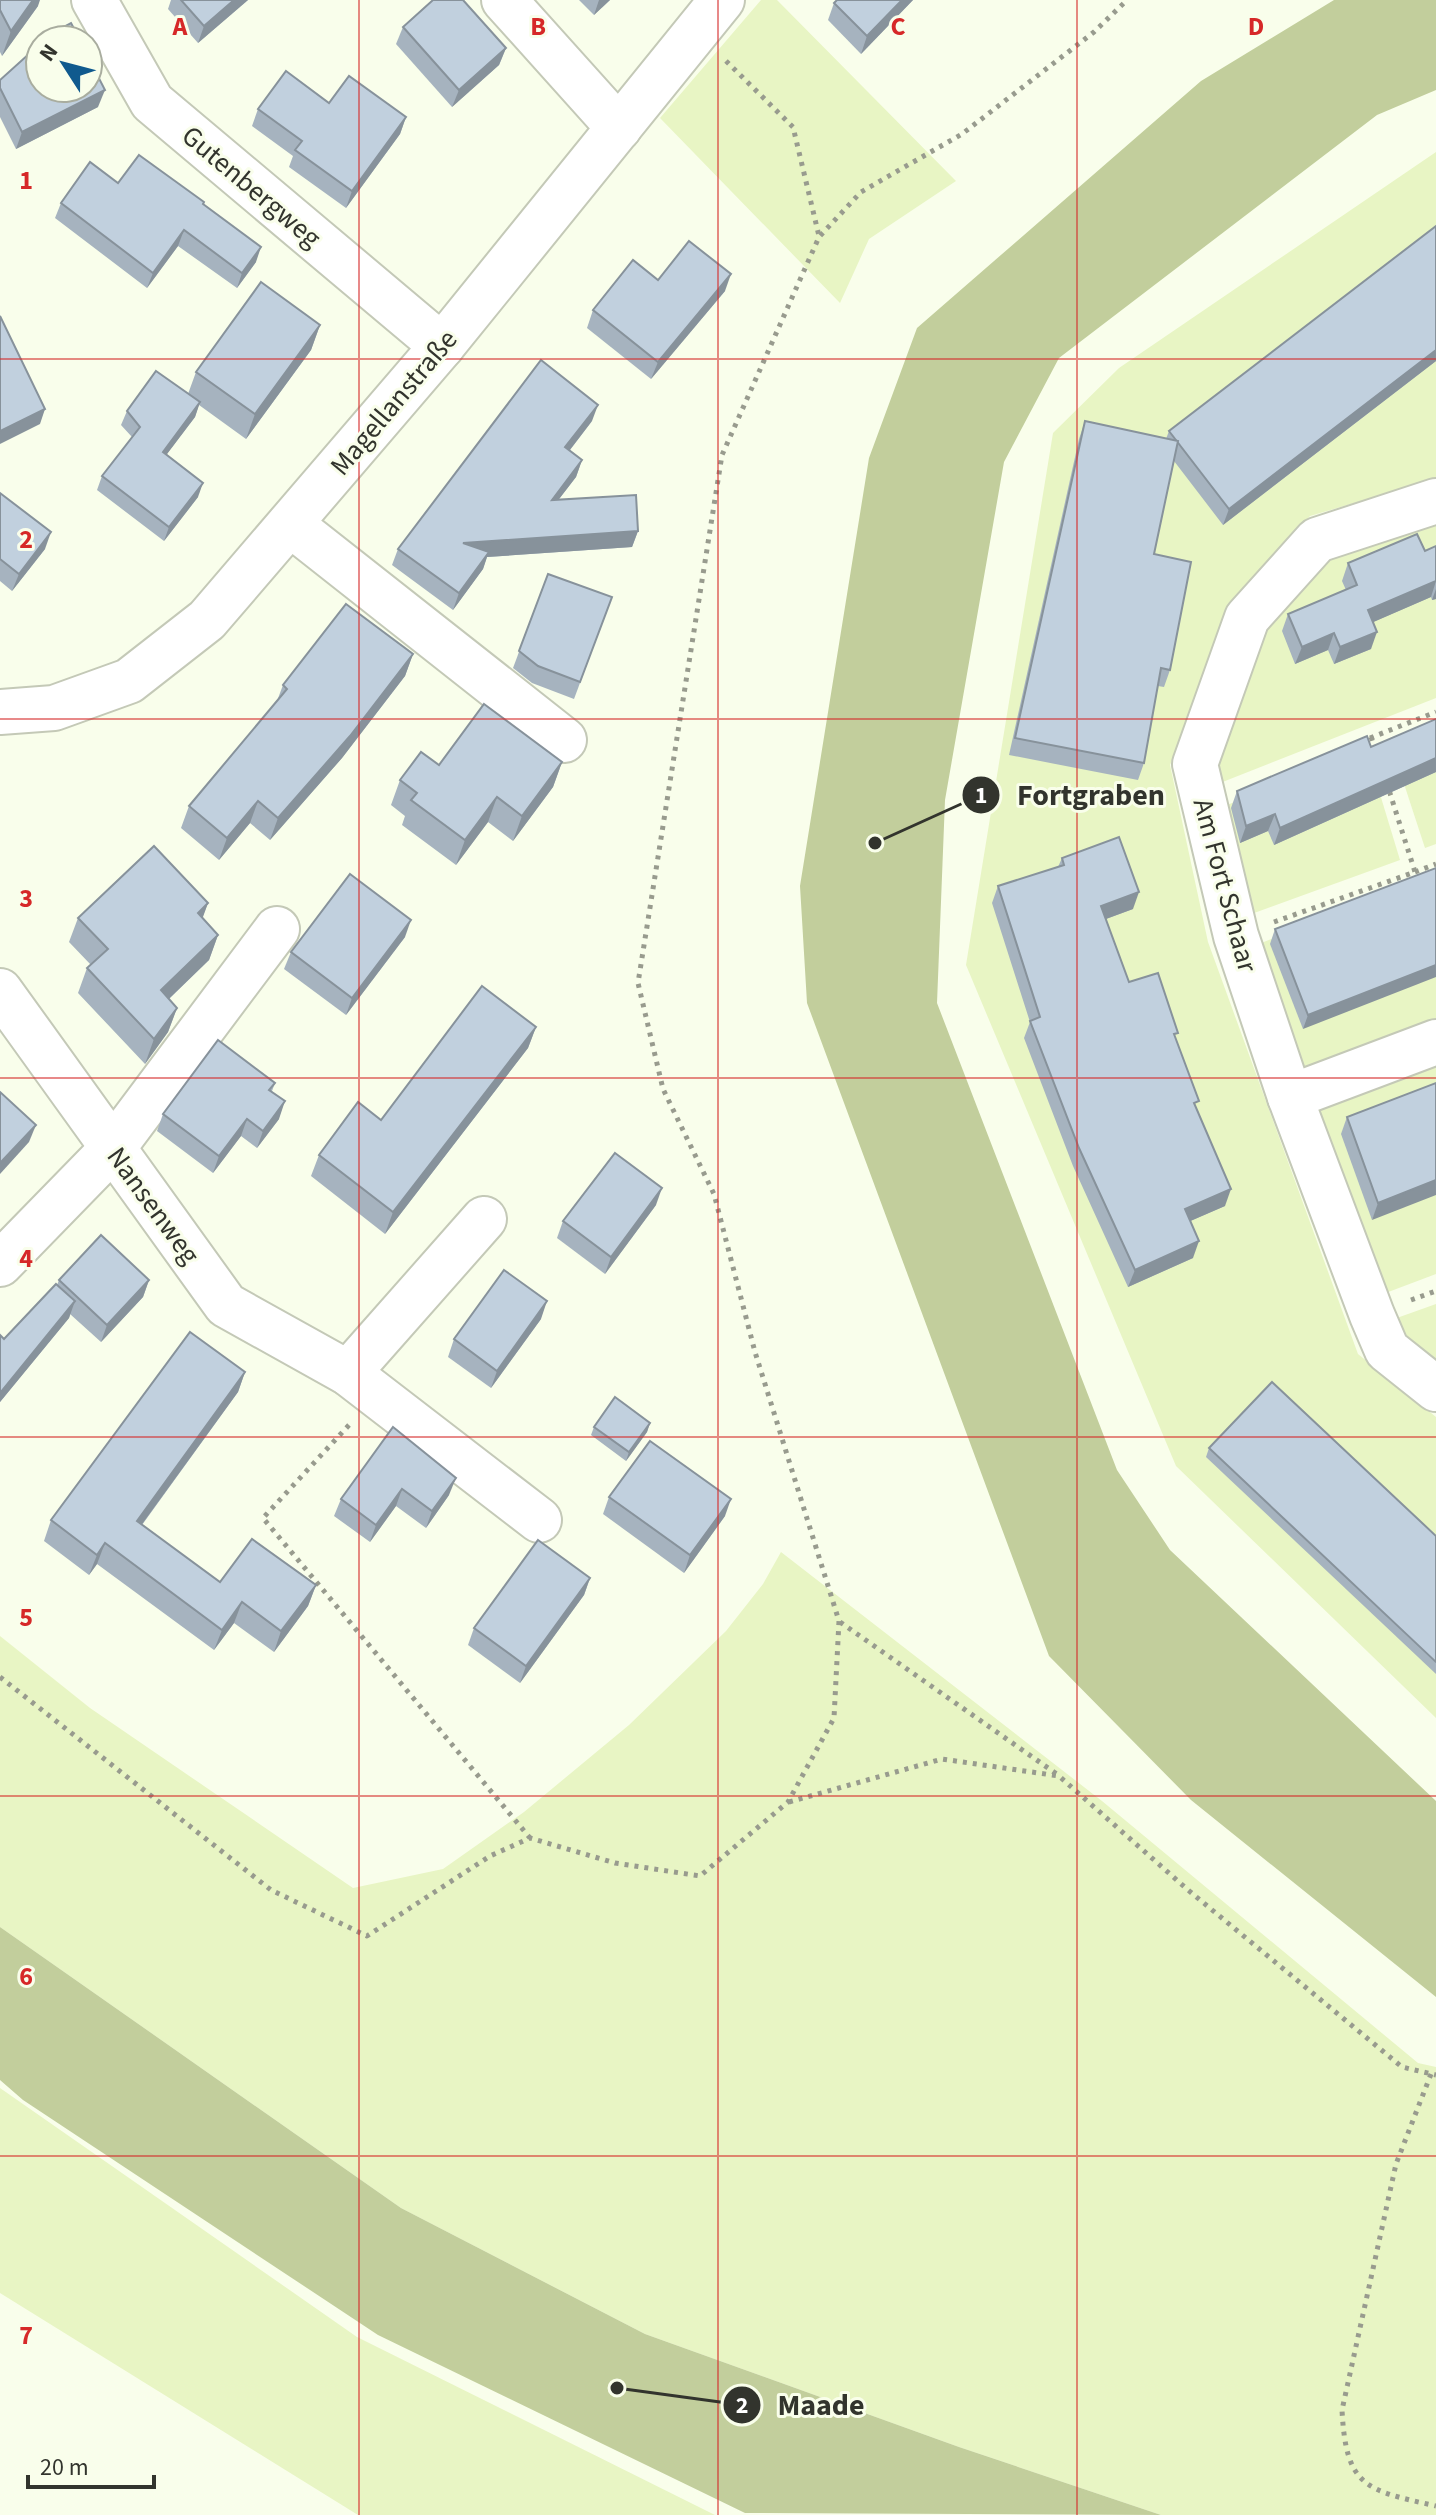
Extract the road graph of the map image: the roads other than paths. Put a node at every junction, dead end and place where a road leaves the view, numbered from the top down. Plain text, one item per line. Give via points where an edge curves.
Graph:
1 (94, 0) edge
2 (504, 0) edge
3 (708, 16) edge
4 (619, 128) junction
5 (442, 346) junction
6 (1436, 501) edge
7 (290, 524) junction
8 (0, 712) edge
9 (564, 740) dead end
10 (277, 929) dead end
11 (0, 991) edge
12 (1436, 1042) edge
13 (1290, 1097) junction
14 (113, 1148) junction
15 (484, 1219) dead end
16 (0, 1264) edge
17 (348, 1373) junction
18 (1436, 1389) edge
19 (539, 1520) dead end

1 - 5 street, Gutenbergweg via 152,102
2 - 4 street
3 - 4 street, Magellanstraße
4 - 5 street, Magellanstraße
5 - 7 street, Magellanstraße
6 - 13 street, Am Fort Schaar via 1317,540 1247,618 1195,764 1236,936
7 - 8 street, Magellanstraße via 207,620 129,681 54,708
7 - 9 street
10 - 14 street
11 - 14 street, Nansenweg
12 - 13 street
13 - 18 street, Am Fort Schaar via 1387,1350
14 - 16 street
14 - 17 street, Nansenweg via 226,1305
15 - 17 street
17 - 19 street, Nansenweg

